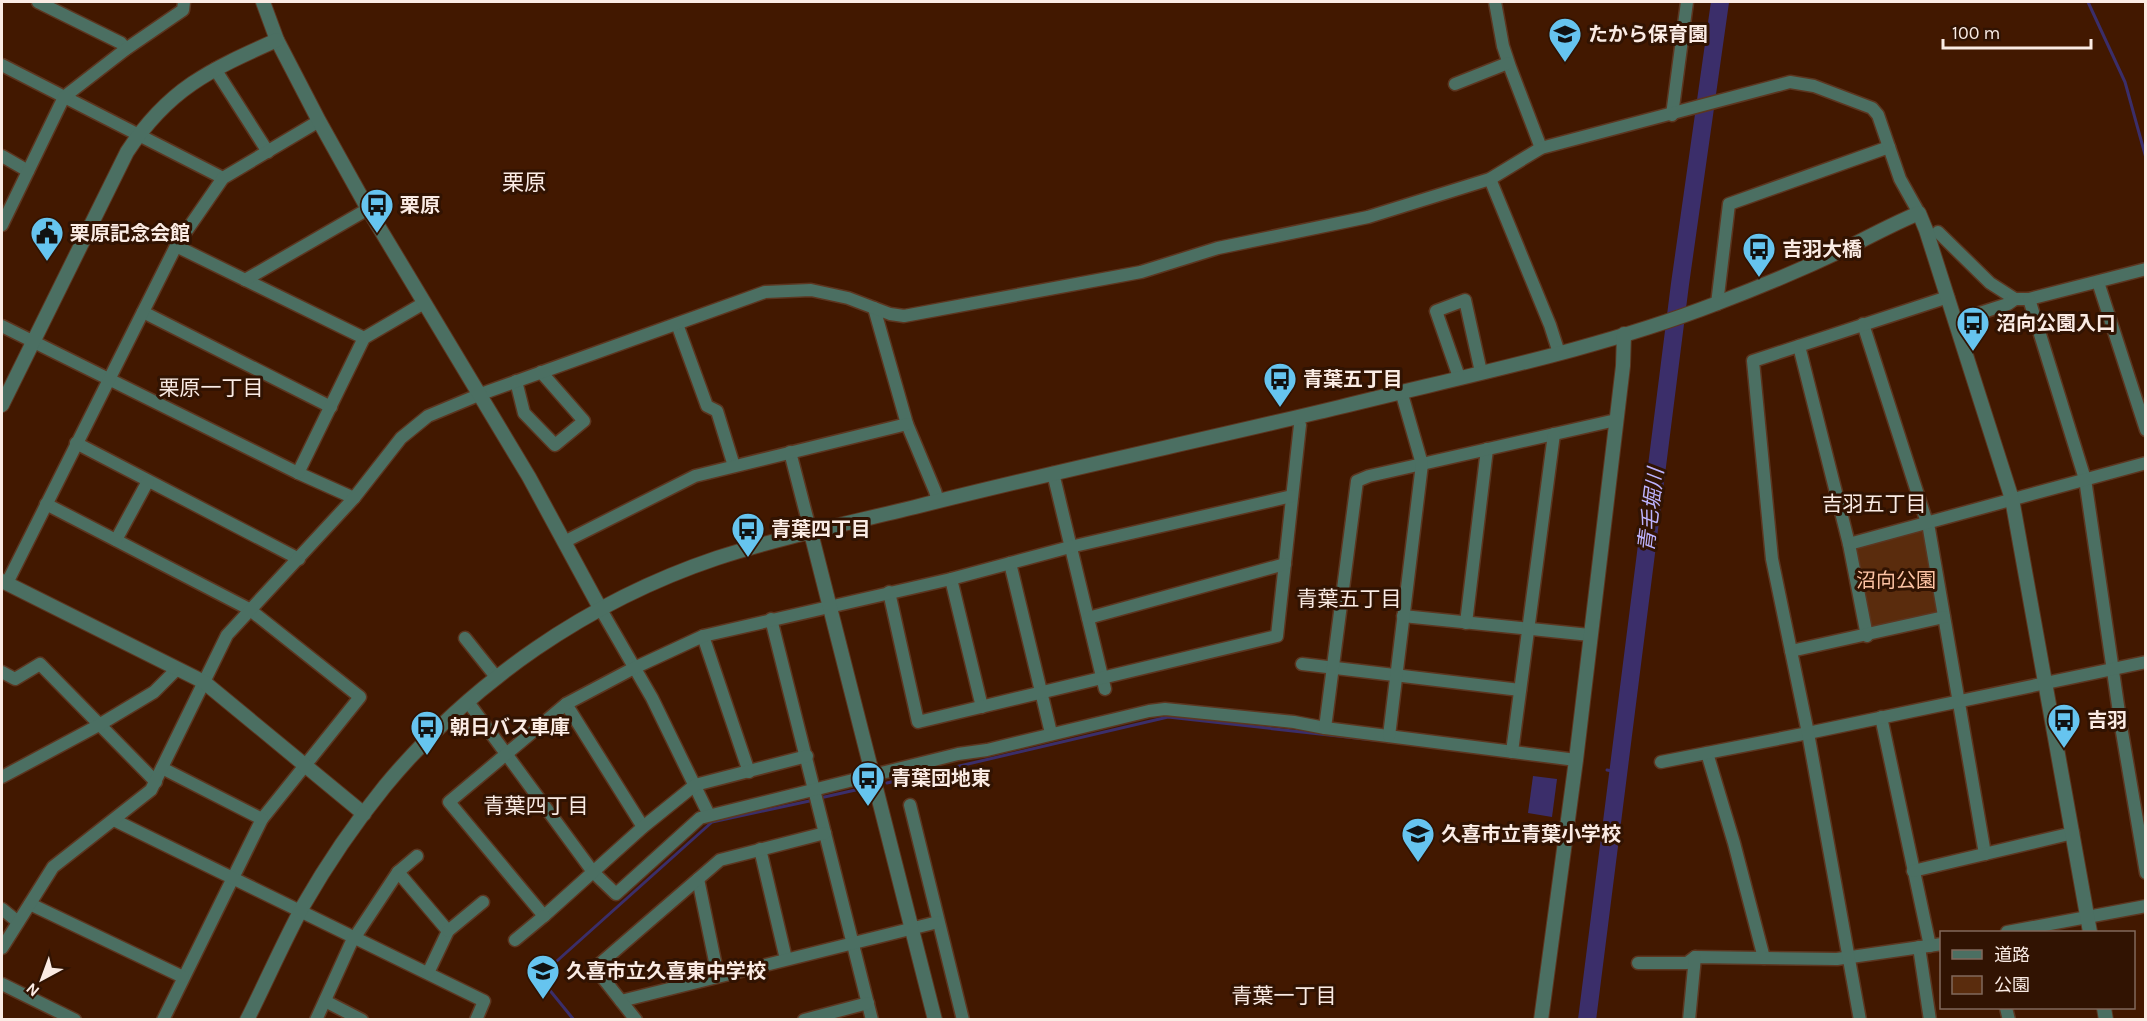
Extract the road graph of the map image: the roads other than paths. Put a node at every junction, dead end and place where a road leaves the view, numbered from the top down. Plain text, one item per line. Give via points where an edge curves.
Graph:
1 (38, 2) edge
2 (184, 2) edge
3 (263, 2) edge
4 (1495, 2) edge
5 (1687, 2) edge
6 (277, 40) junction
7 (126, 49) junction
8 (1508, 63) junction
9 (2, 65) edge
10 (215, 69) junction
11 (1455, 84) dead end
12 (64, 97) junction
13 (1674, 114) junction
14 (319, 121) junction
15 (138, 135) junction
16 (1889, 147) junction
17 (1542, 148) junction
18 (268, 152) junction
19 (2, 156) edge
20 (28, 171) junction
21 (223, 178) junction
22 (1490, 179) junction
23 (368, 209) junction
24 (1919, 213) junction
25 (2, 225) edge
26 (1938, 232) dead end
27 (176, 246) junction
28 (2145, 269) edge
29 (245, 280) junction
30 (2098, 282) junction
31 (1948, 297) junction
32 (2015, 299) junction
33 (2029, 299) junction
34 (424, 303) junction
35 (1713, 305) junction
36 (874, 308) junction
37 (143, 312) junction
38 (1955, 321) junction
39 (677, 324) junction
40 (1863, 324) junction
41 (2, 326) edge
42 (1624, 334) junction
43 (364, 338) junction
44 (33, 342) junction
45 (1799, 345) junction
46 (1559, 353) junction
47 (541, 372) junction
48 (1481, 372) junction
49 (1459, 377) junction
50 (109, 379) junction
51 (516, 381) junction
52 (1401, 391) junction
53 (481, 394) junction
54 (2, 405) edge
55 (331, 406) junction
56 (1616, 420) junction
57 (907, 424) junction
58 (1300, 425) dead end
59 (2145, 430) edge
60 (1554, 434) junction
61 (76, 443) junction
62 (1487, 449) junction
63 (790, 452) junction
64 (2145, 462) edge
65 (1422, 464) junction
66 (734, 466) junction
67 (298, 473) junction
68 (1053, 473) junction
69 (2085, 479) junction
70 (148, 481) junction
71 (1292, 496) junction
72 (354, 498) junction
73 (2012, 499) junction
74 (938, 501) junction
75 (46, 504) junction
76 (1927, 522) junction
77 (811, 533) junction
78 (116, 540) junction
79 (564, 542) junction
80 (1849, 544) junction
81 (1070, 548) junction
82 (299, 559) junction
83 (1011, 563) junction
84 (1285, 564) junction
85 (951, 579) junction
86 (4, 582) edge
87 (889, 592) junction
88 (830, 605) junction
89 (600, 608) junction
90 (249, 609) junction
91 (1403, 616) junction
92 (1944, 617) junction
93 (1088, 618) junction
94 (771, 619) junction
95 (1466, 623) junction
96 (1528, 629) junction
97 (1590, 635) junction
98 (703, 636) junction
99 (1866, 636) junction
100 (465, 638) dead end
101 (1791, 651) junction
102 (2145, 662) edge
103 (1302, 664) dead end
104 (1333, 667) junction
105 (634, 668) junction
106 (2112, 668) junction
107 (177, 669) junction
108 (2, 672) edge
109 (1396, 675) junction
110 (497, 678) junction
111 (204, 682) junction
112 (1104, 683) junction
113 (2046, 683) junction
114 (1520, 690) junction
115 (1042, 692) junction
116 (1959, 700) junction
117 (468, 702) junction
118 (566, 704) junction
119 (982, 707) junction
120 (1881, 717) junction
121 (99, 725) junction
122 (1325, 728) junction
123 (1052, 733) junction
124 (1808, 733) junction
125 (1389, 736) junction
126 (1512, 752) junction
127 (507, 753) junction
128 (1707, 753) junction
129 (807, 756) junction
130 (1576, 760) junction
131 (1661, 762) dead end
132 (305, 765) junction
133 (162, 768) junction
134 (749, 772) junction
135 (873, 776) junction
136 (2, 777) edge
137 (156, 782) junction
138 (695, 785) junction
139 (816, 790) junction
140 (2139, 797) edge
141 (910, 805) dead end
142 (364, 814) junction
143 (709, 815) junction
144 (262, 819) junction
145 (114, 820) junction
146 (643, 826) junction
147 (825, 832) junction
148 (2073, 833) junction
149 (760, 849) junction
150 (1986, 854) junction
151 (417, 856) dead end
152 (1913, 871) junction
153 (398, 872) junction
154 (593, 872) junction
155 (2145, 873) edge
156 (233, 879) junction
157 (698, 879) junction
158 (483, 902) dead end
159 (30, 904) junction
160 (2145, 906) edge
161 (2, 909) edge
162 (301, 911) junction
163 (544, 916) junction
164 (2088, 918) junction
165 (18, 922) junction
166 (938, 922) junction
167 (912, 928) junction
168 (448, 931) junction
169 (2018, 931) edge
170 (2090, 931) edge
171 (355, 938) junction
172 (515, 940) dead end
173 (852, 943) junction
174 (1930, 946) edge
175 (2, 948) edge
176 (1695, 957) junction
177 (1764, 958) junction
178 (1848, 958) junction
179 (786, 959) junction
180 (1638, 963) dead end
181 (428, 973) junction
182 (718, 976) junction
183 (183, 977) junction
184 (2, 984) edge
185 (621, 1000) junction
186 (325, 1001) junction
187 (868, 1003) junction
188 (75, 1020) edge
189 (163, 1020) edge
190 (247, 1020) edge
191 (316, 1020) edge
192 (362, 1020) edge
193 (476, 1020) edge
194 (636, 1020) edge
195 (804, 1020) edge
196 (872, 1020) edge
197 (935, 1020) edge
198 (963, 1020) edge
199 (1540, 1020) edge
200 (1689, 1020) edge
201 (1860, 1020) edge
202 (1930, 1020) edge

1 - 7 street via 122,43
2 - 7 street via 183,10
3 - 6 street
4 - 8 street
5 - 13 street
6 - 10 street
6 - 14 street
7 - 12 street
8 - 11 street
8 - 17 street
9 - 12 street
10 - 15 street via 185,87
10 - 18 street
12 - 15 street
12 - 20 street
13 - 16 street via 1790,82 1814,86 1872,108
13 - 17 street
14 - 18 street
14 - 23 street
15 - 21 street
15 - 44 street
16 - 24 street via 1900,179
16 - 35 street via 1729,204
17 - 22 street
18 - 21 street
19 - 20 street
20 - 25 street
21 - 27 street
22 - 36 street via 1368,217 1218,248 1141,272 915,314 890,314
22 - 46 street
23 - 29 street
23 - 34 street
24 - 31 street
24 - 35 street
26 - 32 street via 1981,276
27 - 29 street
27 - 37 street
28 - 30 street
29 - 43 street
30 - 33 street
30 - 59 street
31 - 38 street
31 - 40 street
32 - 33 street
32 - 38 street
33 - 69 street
34 - 43 street
34 - 53 street
35 - 42 street
36 - 39 street via 811,290 765,291
36 - 57 street
37 - 50 street
37 - 55 street
38 - 73 street
39 - 47 street
39 - 66 street via 707,406 717,411
40 - 45 street
40 - 76 street
41 - 44 street
42 - 46 street
42 - 56 street
43 - 55 street
44 - 50 street
44 - 54 street
45 - 80 street
45 - 101 street via 1753,361 1772,559
46 - 48 street
47 - 51 street
47 - 51 street via 584,421 555,445 524,413
48 - 49 street
48 - 49 street via 1465,300 1436,310
49 - 52 street
50 - 61 street
50 - 67 street
51 - 53 street
52 - 65 street
52 - 68 street
53 - 72 street via 428,416 401,438
53 - 79 street
55 - 67 street
56 - 60 street
56 - 97 street
57 - 63 street
57 - 74 street
58 - 71 street
60 - 62 street
60 - 96 street
61 - 70 street
61 - 75 street
62 - 65 street
62 - 95 street
63 - 66 street
63 - 77 street
64 - 69 street
65 - 91 street
65 - 104 street via 1357,481
66 - 79 street via 694,476
67 - 72 street
68 - 74 street
68 - 81 street
69 - 73 street
69 - 106 street
70 - 78 street
70 - 82 street
71 - 81 street
71 - 84 street
72 - 82 street
73 - 76 street
73 - 113 street
74 - 77 street
75 - 78 street
75 - 86 street
76 - 80 street
76 - 92 street
77 - 88 street
77 - 89 street via 683,570
78 - 90 street
79 - 89 street
80 - 99 street
81 - 83 street
81 - 93 street
82 - 90 street
83 - 85 street
83 - 115 street
84 - 93 street
84 - 112 street via 1277,636
85 - 87 street
85 - 119 street
86 - 107 street
87 - 88 street
87 - 119 street via 918,722
88 - 94 street
88 - 135 street
89 - 105 street
89 - 110 street
90 - 111 street via 226,635
90 - 132 street via 360,697
91 - 95 street
91 - 109 street
92 - 99 street
92 - 116 street
93 - 112 street
94 - 98 street
94 - 129 street
95 - 96 street
96 - 97 street
96 - 114 street
97 - 130 street
98 - 105 street
98 - 134 street
99 - 101 street
100 - 110 street
101 - 124 street
102 - 106 street
103 - 104 street
104 - 109 street
104 - 122 street
105 - 118 street
105 - 138 street
106 - 113 street
106 - 140 street
107 - 111 street
107 - 121 street via 154,692
108 - 121 street via 15,679 40,664
109 - 114 street
109 - 125 street
110 - 117 street
111 - 132 street
111 - 133 street
112 - 115 street
113 - 116 street
113 - 148 street
114 - 126 street
115 - 119 street
115 - 123 street
116 - 120 street
116 - 150 street
117 - 127 street
117 - 142 street via 409,759
118 - 127 street
118 - 146 street
120 - 124 street
120 - 152 street
121 - 136 street
121 - 137 street
122 - 123 street via 1165,709
122 - 125 street
123 - 135 street
124 - 128 street
124 - 178 street
125 - 126 street
126 - 130 street
127 - 154 street
127 - 163 street via 449,802
128 - 131 street
128 - 177 street
129 - 134 street
129 - 139 street
130 - 199 street
132 - 142 street
132 - 144 street
133 - 137 street
133 - 144 street
134 - 138 street
135 - 139 street
135 - 167 street
137 - 145 street
138 - 143 street
138 - 146 street
139 - 143 street
139 - 147 street
140 - 155 street
141 - 166 street
142 - 162 street
143 - 154 street via 700,818 616,894
144 - 156 street
145 - 156 street
145 - 159 street via 53,867
146 - 154 street
147 - 149 street
147 - 173 street
148 - 150 street
148 - 164 street
149 - 157 street via 720,860
149 - 179 street
150 - 152 street
151 - 153 street
152 - 174 street
153 - 168 street
153 - 171 street
154 - 163 street
156 - 162 street
156 - 183 street
157 - 182 street
157 - 185 street via 595,969
158 - 168 street
159 - 165 street
159 - 183 street
160 - 164 street
161 - 165 street
162 - 171 street
162 - 190 street
163 - 172 street
164 - 169 street
164 - 170 street
165 - 175 street
166 - 167 street
166 - 198 street
167 - 173 street
167 - 197 street
168 - 181 street
171 - 181 street
171 - 186 street
173 - 179 street
173 - 187 street
174 - 178 street
174 - 202 street
176 - 177 street
176 - 180 street via 1687,963
176 - 200 street
177 - 178 street
178 - 201 street
179 - 182 street
181 - 193 street via 484,1001
182 - 185 street
183 - 189 street
184 - 188 street
185 - 194 street
186 - 191 street
186 - 192 street
187 - 195 street
187 - 196 street

